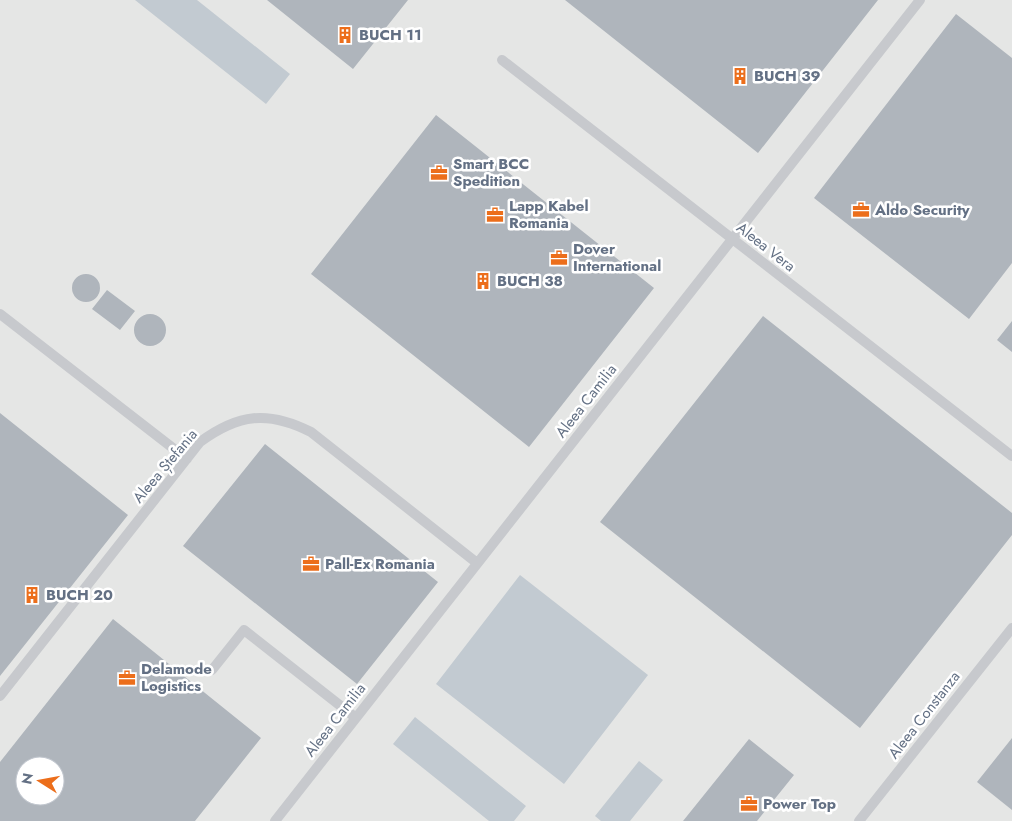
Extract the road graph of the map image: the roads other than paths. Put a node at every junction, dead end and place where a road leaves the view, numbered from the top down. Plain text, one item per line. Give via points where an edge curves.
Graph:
1 (920, 0) edge
2 (502, 60) dead end
3 (732, 239) junction
4 (0, 314) edge
5 (1012, 456) edge
6 (187, 459) junction
7 (478, 564) junction
8 (1012, 628) edge
9 (212, 670) dead end
10 (0, 696) edge
11 (356, 718) junction
12 (275, 821) edge
13 (859, 821) edge

1 - 3 lane, Aleea Camilia
2 - 3 lane, Aleea Vera
3 - 5 lane, Aleea Vera
3 - 7 lane, Aleea Camilia
4 - 6 lane
6 - 7 lane, Aleea Ștefania via 200,442 232,422 265,418 298,426 311,432
6 - 10 lane, Aleea Ștefania
7 - 11 lane, Aleea Camilia
8 - 13 lane, Aleea Constanza
9 - 11 lane via 244,630
11 - 12 lane, Aleea Camilia

